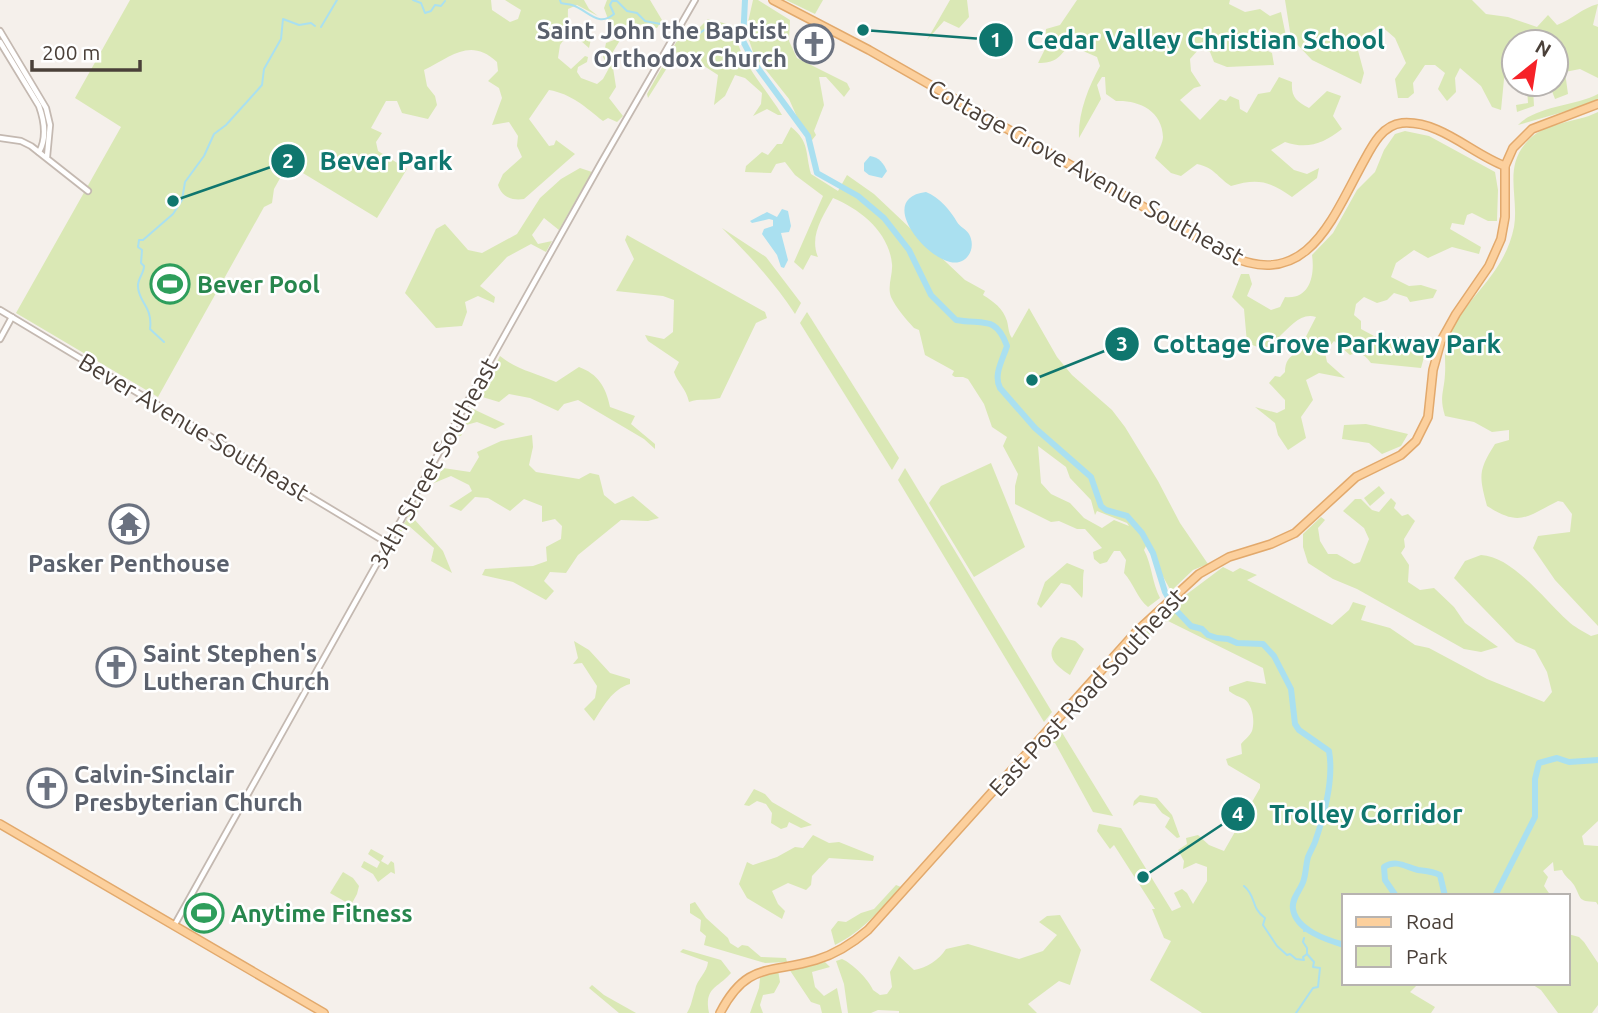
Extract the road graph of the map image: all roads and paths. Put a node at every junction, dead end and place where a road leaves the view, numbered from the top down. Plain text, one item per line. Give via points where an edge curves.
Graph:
1 (695, 0) edge
2 (773, 0) edge
3 (0, 31) edge
4 (0, 42) edge
5 (1598, 104) edge
6 (0, 138) edge
7 (39, 152) junction
8 (47, 157) junction
9 (1506, 166) junction
10 (88, 191) dead end
11 (0, 310) edge
12 (12, 317) junction
13 (0, 339) edge
14 (389, 544) junction
15 (0, 824) edge
16 (174, 927) junction
17 (324, 1013) edge
18 (720, 1013) edge

1 - 14 street, 34th Street Southeast
2 - 9 main road, Cottage Grove Avenue Southeast via 1251,264 1283,264 1310,247 1327,227 1378,138 1392,125 1428,127
3 - 8 street via 46,107 50,125
4 - 7 street via 42,116
5 - 9 main road via 1532,129 1517,143
6 - 7 street via 21,141
7 - 8 street
8 - 10 street
9 - 18 main road, East Post Road Southeast via 1501,239 1444,336 1434,364 1428,417 1416,441 1401,455 1356,477 1296,533 1213,564 1184,587 1038,740 868,930 830,955 748,978
11 - 12 street, Bever Avenue Southeast
12 - 13 street
12 - 14 street, Bever Avenue Southeast
14 - 16 street, 34th Street Southeast
15 - 16 main road
16 - 17 main road

